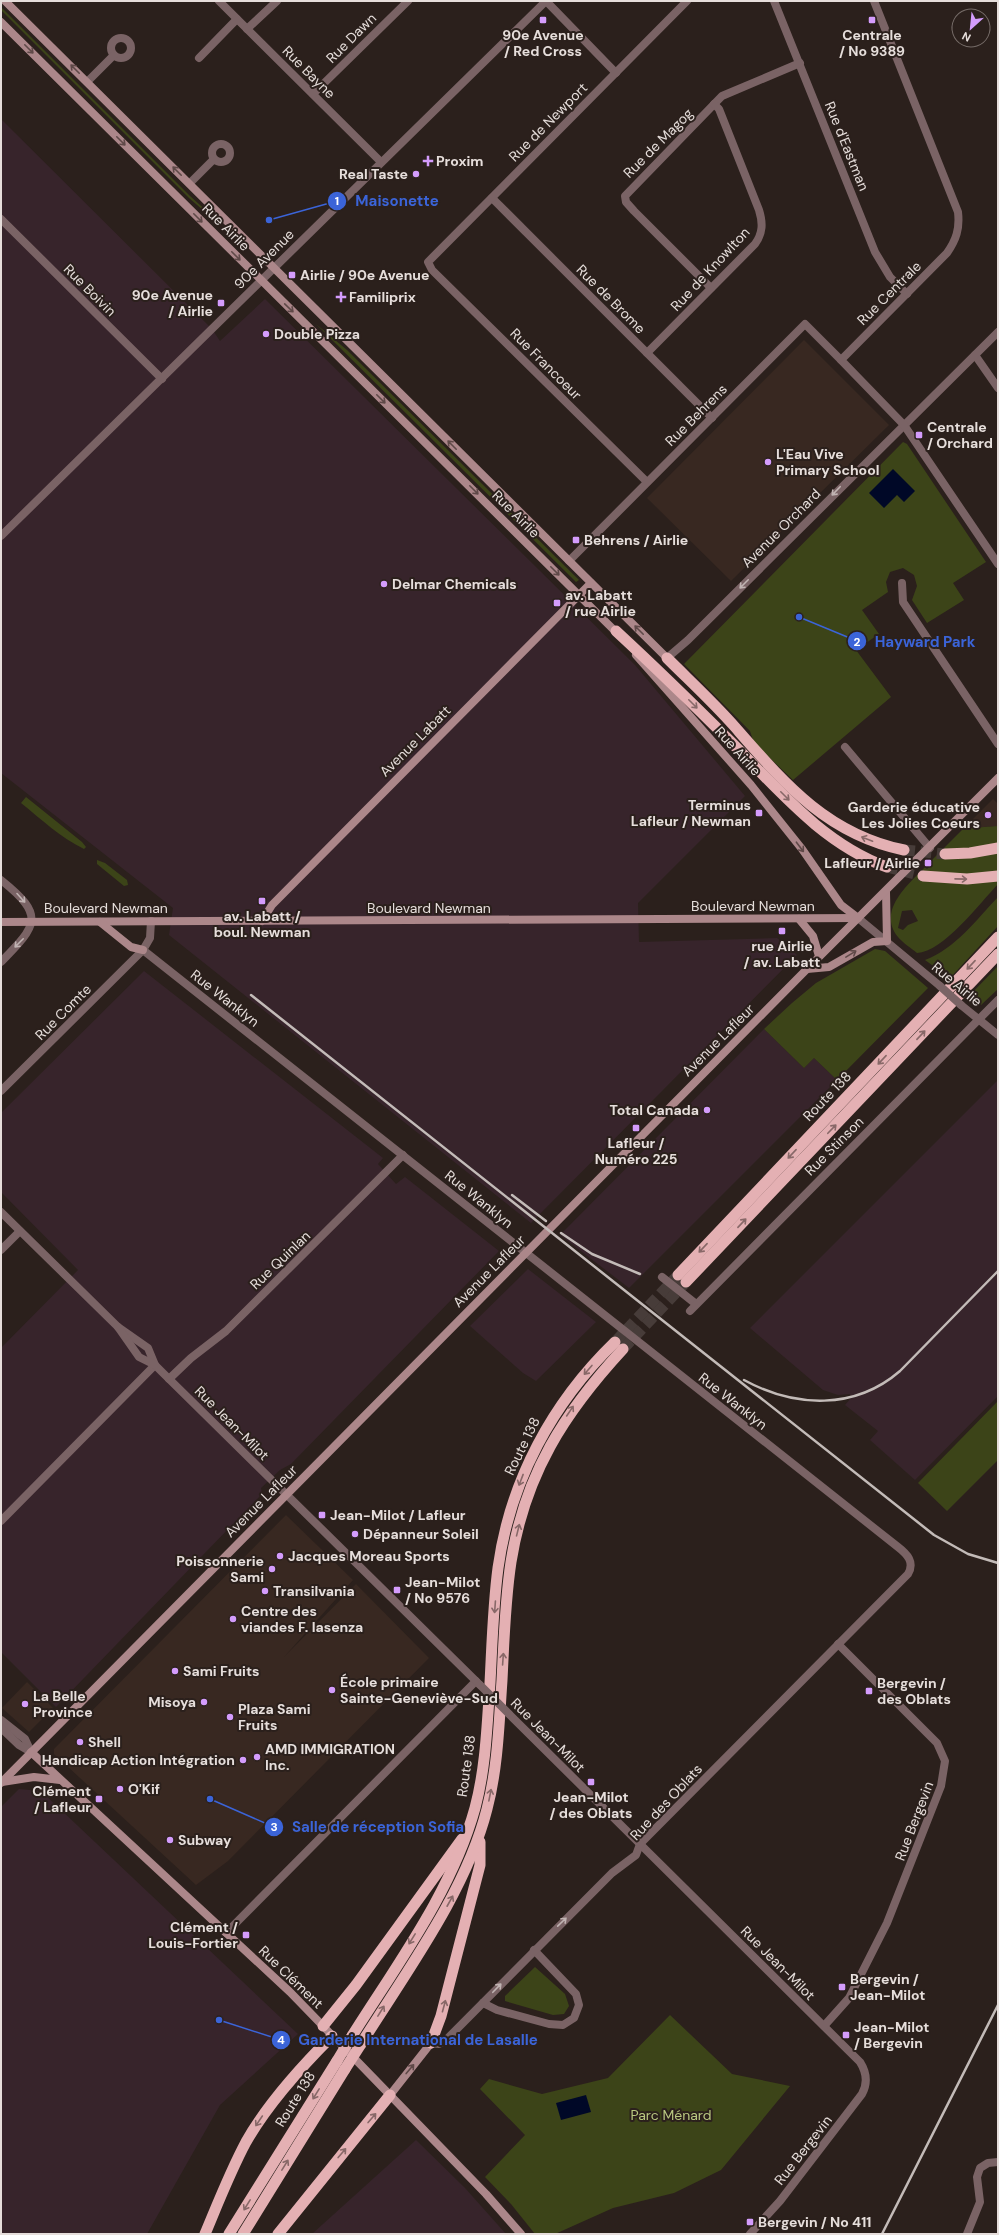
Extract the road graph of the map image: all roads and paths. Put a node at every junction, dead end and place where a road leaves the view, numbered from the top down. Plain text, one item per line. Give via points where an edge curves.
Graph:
1 (5, 1) edge
2 (219, 1) edge
3 (276, 1) edge
4 (408, 1) edge
5 (546, 1) edge
6 (687, 1) edge
7 (774, 1) edge
8 (874, 1) edge
9 (237, 19) junction
10 (1, 22) edge
11 (248, 29) junction
12 (114, 55) dead end
13 (199, 58) dead end
14 (800, 63) junction
15 (616, 73) junction
16 (87, 82) junction
17 (313, 94) junction
18 (714, 104) junction
19 (214, 159) dead end
20 (381, 162) junction
21 (190, 183) junction
22 (492, 198) junction
23 (1, 219) edge
24 (428, 262) joint
25 (274, 267) junction
26 (261, 280) junction
27 (712, 288) junction
28 (907, 294) junction
29 (998, 332) edge
30 (647, 353) junction
31 (975, 355) junction
32 (841, 360) junction
33 (162, 379) junction
34 (998, 388) edge
35 (712, 418) junction
36 (904, 425) junction
37 (647, 482) junction
38 (1, 536) edge
39 (569, 561) junction
40 (998, 564) edge
41 (591, 583) junction
42 (902, 583) dead end
43 (579, 595) junction
44 (616, 631) junction
45 (667, 658) junction
46 (998, 744) edge
47 (845, 747) dead end
48 (998, 778) edge
49 (930, 848) junction
50 (998, 848) edge
51 (904, 850) tunnel mouth
52 (945, 854) tunnel mouth
53 (887, 867) tunnel mouth
54 (923, 876) tunnel mouth
55 (998, 876) edge
56 (1, 880) edge
57 (886, 892) junction
58 (858, 918) junction
59 (799, 919) junction
60 (262, 921) junction
61 (1, 922) edge
62 (31, 922) junction
63 (100, 922) junction
64 (151, 922) junction
65 (998, 937) edge
66 (887, 941) junction
67 (143, 950) junction
68 (998, 954) edge
69 (819, 956) junction
70 (1, 962) edge
71 (807, 969) junction
72 (998, 1000) edge
73 (979, 1020) junction
74 (998, 1035) edge
75 (1, 1092) edge
76 (403, 1155) junction
77 (1, 1212) edge
78 (20, 1231) junction
79 (1, 1250) edge
80 (526, 1253) junction
81 (662, 1277) dead end
82 (696, 1304) junction
83 (690, 1311) dead end
84 (118, 1327) junction
85 (155, 1365) junction
86 (169, 1379) junction
87 (286, 1494) junction
88 (1, 1521) edge
89 (911, 1566) joint
90 (838, 1644) junction
91 (478, 1683) junction
92 (1, 1720) edge
93 (1, 1728) edge
94 (31, 1752) junction
95 (61, 1780) junction
96 (1, 1782) edge
97 (468, 1830) junction
98 (480, 1833) junction
99 (640, 1844) junction
100 (226, 1933) junction
101 (534, 1950) junction
102 (483, 2003) junction
103 (322, 2026) junction
104 (824, 2026) junction
105 (332, 2036) junction
106 (431, 2043) junction
107 (866, 2076) joint
108 (390, 2095) junction
109 (998, 2162) edge
110 (205, 2234) edge
111 (229, 2234) edge
112 (242, 2234) edge
113 (278, 2234) edge
114 (521, 2234) edge
115 (750, 2234) edge
116 (967, 2234) edge

16 -> 1 main road, Rue Airlie
2 - 9 street, Rue Bayne
3 - 11 street
4 - 17 street, Rue Dawn
5 - 15 street
5 - 20 street, 90e Avenue
6 - 15 street, Rue de Newport
7 - 14 street, Rue d'Eastman
8 - 28 street, Rue Centrale via 955,205 959,223 958,233 947,253
9 - 11 street, Rue Bayne
9 - 13 street
10 -> 26 main road, Rue Airlie
11 - 17 street, Rue Bayne
12 - 16 street
14 - 18 street, Rue de Magog via 726,94
14 - 28 street, Rue d'Eastman via 875,252 890,277
15 - 22 street, Rue de Newport
21 -> 16 main road, Rue Airlie
17 - 20 street, Rue Bayne
18 - 27 street, Rue de Knowlton via 719,109 759,210 762,224 761,234 755,244
18 - 27 street, Rue de Magog via 630,189 625,199
19 - 21 street
20 - 25 street, 90e Avenue
21 - 25 main road, Rue Airlie
22 - 24 street, Rue de Newport
22 - 30 street, Rue de Brome
23 - 33 street, Rue Boivin
24 - 37 street, Rue Francoeur via 432,270
25 - 26 street, 90e Avenue
39 -> 25 main road, Rue Airlie
26 - 33 street, 90e Avenue
26 -> 43 main road, Rue Airlie
27 - 30 street, Rue de Knowlton
28 - 32 street, Rue Centrale
29 - 31 street, Avenue Orchard
30 - 35 street, Rue de Brome
31 - 34 street
31 - 36 street, Avenue Orchard
32 - 35 street, Rue Behrens via 805,324
32 - 36 street
33 - 38 street, 90e Avenue
35 - 37 street, Rue Behrens
36 - 40 street
36 -> 45 street, Avenue Orchard
37 - 39 street, Rue Behrens
39 - 41 main road, Rue Airlie
41 - 43 main road, Avenue Labatt
45 -> 41 main road, Rue Airlie
42 - 46 street via 903,602
43 - 44 main road, Rue Airlie
43 - 60 main road, Avenue Labatt via 272,905
44 -> 53 highway via 818,827 850,850
44 -> 58 main road, Rue Airlie via 662,687 751,785 802,849 841,905
51 -> 45 highway via 853,834 817,811
47 - 49 street
48 - 49 main road, Avenue Lafleur
49 - 57 main road, Avenue Lafleur
50 - 52 highway
54 -> 55 highway via 967,880
56 -> 62 street via 24,900 29,909
57 - 58 main road, Avenue Lafleur
57 - 66 main road
58 - 59 main road, Boulevard Newman
58 - 66 street, Rue Airlie
58 - 69 main road, Avenue Lafleur
59 - 60 main road, Boulevard Newman
59 - 69 main road via 813,936
60 - 64 main road, Boulevard Newman
61 - 62 main road, Boulevard Newman
62 - 63 main road, Boulevard Newman
62 -> 70 street via 27,935
63 - 64 main road, Boulevard Newman
63 - 67 main road via 131,947
64 - 67 street via 150,938
65 -> 68 highway, Route 138 via 682,1279
71 -> 66 main road via 829,968 873,942
66 - 73 street, Rue Airlie, bridge
67 - 75 street, Rue Comte
67 - 76 street, Rue Wanklyn
69 - 71 main road, Avenue Lafleur
71 - 80 main road, Avenue Lafleur
72 - 73 street, Rue Stinson
73 - 74 street, Rue Airlie
73 - 82 street, Rue Stinson
76 - 80 street, Rue Wanklyn
76 - 86 street, Rue Quinlan via 226,1331
77 - 78 street, Rue Jean-Milot
78 - 79 street
78 - 84 street, Rue Jean-Milot
80 - 87 main road, Avenue Lafleur
80 - 89 street, Rue Wanklyn via 898,1546 908,1555
81 - 82 street
82 - 83 street, Rue Stinson
84 - 85 street, Rue Jean-Milot via 139,1357
84 - 85 street, Rue Jean-Milot via 148,1348
85 - 86 street, Rue Jean-Milot
85 - 88 street
86 - 87 street, Rue Jean-Milot
87 - 91 street, Rue Jean-Milot
87 - 94 main road, Avenue Lafleur
89 - 90 street, Rue des Oblats via 908,1574
90 - 99 street, Rue des Oblats
90 - 104 street, Rue Bergevin via 932,1736 943,1755 945,1768 941,1786 892,1912 849,1998
91 - 99 street, Rue Jean-Milot, bridge
91 - 100 street
92 - 94 street, Rue Clément via 25,1739
93 - 94 street, Rue Clément via 19,1745
94 - 95 main road, Rue Clément
94 - 96 main road, Avenue Lafleur
95 - 96 main road via 34,1777
95 - 100 main road, Rue Clément
98 -> 97 highway, Route 138 via 494,1771 509,1579 522,1511 541,1463 566,1418 619,1345 580,1379 550,1422 525,1470 509,1517 497,1581 484,1763
97 - 103 highway via 356,1986
97 -> 111 highway, Route 138, bridge via 440,1894
106 -> 98 highway via 442,2011 480,1865
112 -> 98 highway, Route 138, bridge via 453,1895
101 -> 99 street, Rue des Oblats via 612,1873 636,1855
99 - 104 street, Rue Jean-Milot
100 - 103 main road, Rue Clément via 286,1988
102 -> 101 street, Rue des Oblats
101 - 102 street via 576,1994 579,2005 574,2018 563,2025 549,2024 497,2010
102 - 106 street, Rue des Oblats via 445,2041 439,2044
103 - 105 main road, Rue Clément
104 - 107 street, Rue Jean-Milot via 860,2062
105 - 108 main road, Rue Clément
105 -> 110 highway via 282,2090 253,2130 231,2172
108 -> 106 main road
107 - 115 street, Rue Bergevin via 865,2088 858,2100 774,2209
113 -> 108 highway
108 - 114 main road, Rue Clément
109 - 116 street via 988,2163 980,2168 977,2177 980,2202

